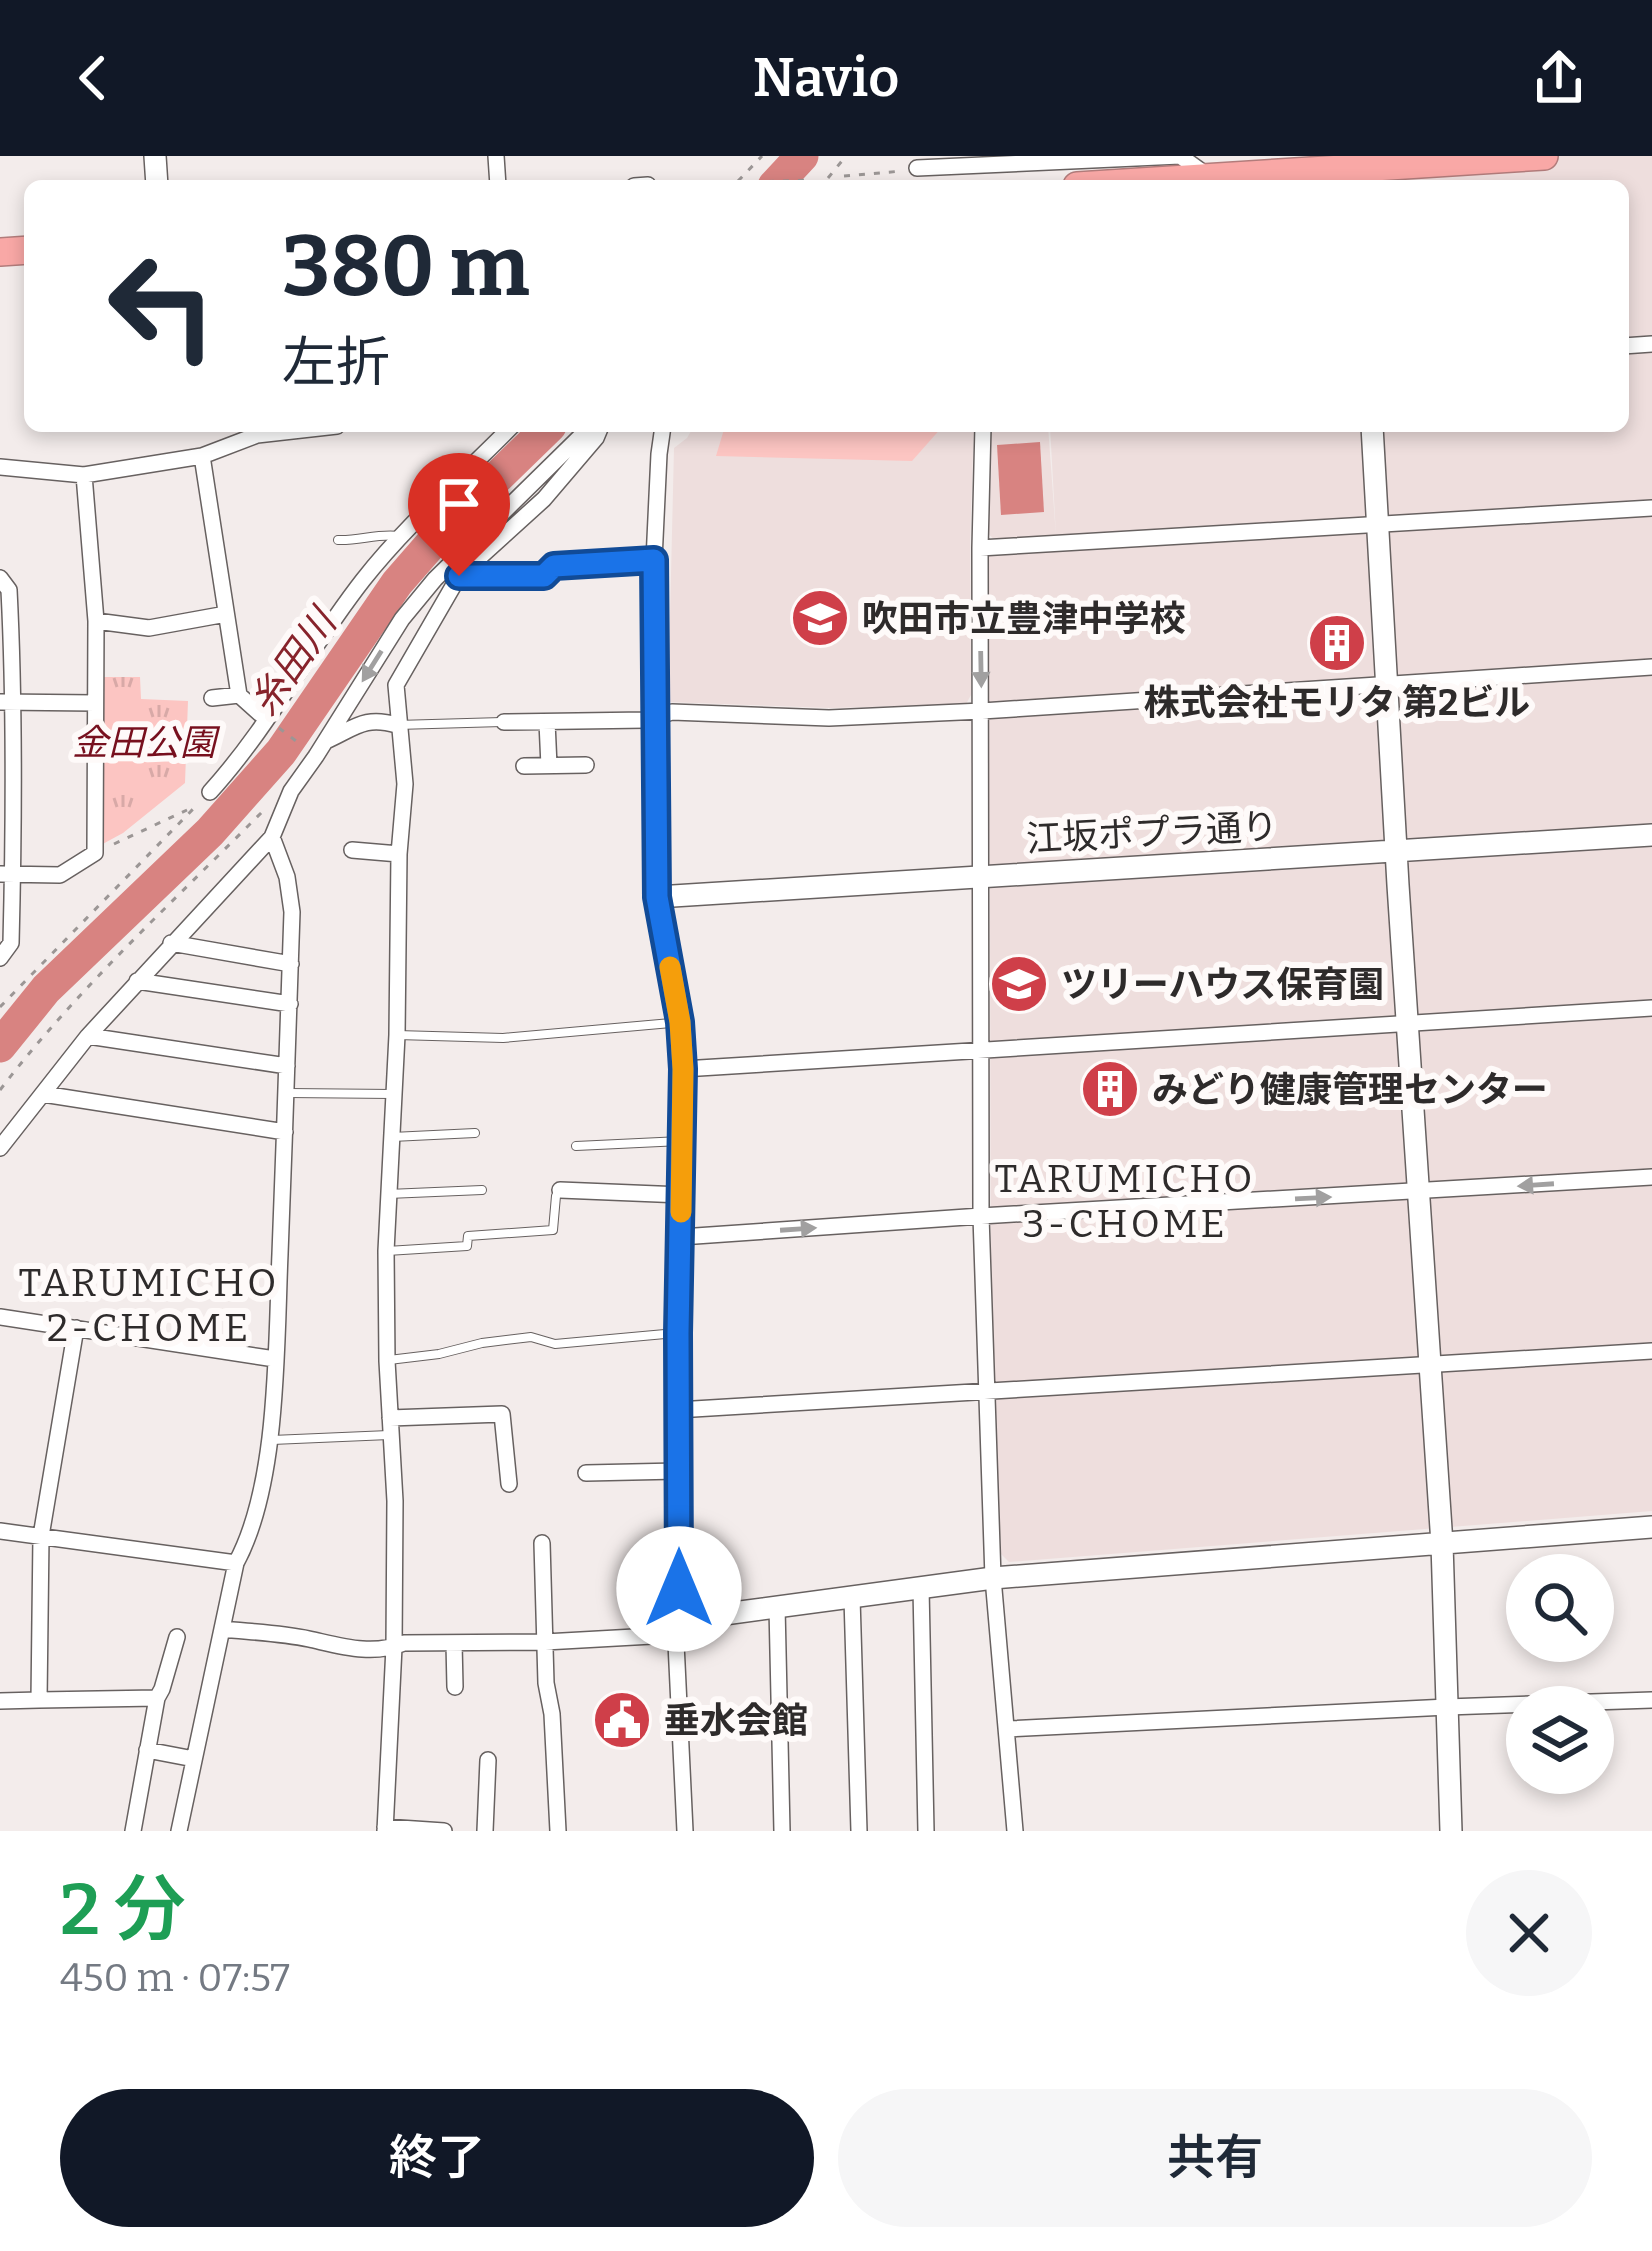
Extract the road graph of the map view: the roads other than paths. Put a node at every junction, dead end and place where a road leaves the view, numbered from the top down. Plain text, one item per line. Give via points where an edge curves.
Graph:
1 (1544, 156) edge
2 (1440, 159) edge
3 (914, 168) edge
4 (1355, 177) edge
5 (1203, 180) edge
6 (1265, 180) edge
7 (282, 432) edge
8 (506, 432) edge
9 (585, 432) edge
10 (598, 432) edge
11 (662, 432) edge
12 (983, 432) edge
13 (1372, 432) edge
14 (202, 456) junction
15 (0, 467) edge
16 (84, 475) junction
17 (1652, 508) edge
18 (1377, 524) junction
19 (400, 536) junction
20 (338, 540) dead end
21 (980, 548) junction
22 (654, 560) junction
23 (571, 565) joint
24 (459, 576) junction
25 (508, 577) joint
26 (0, 578) edge
27 (226, 614) junction
28 (96, 621) junction
29 (1652, 668) edge
30 (1387, 685) junction
31 (239, 695) junction
32 (212, 698) dead end
33 (7, 702) edge
34 (95, 703) junction
35 (982, 710) junction
36 (655, 716) junction
37 (269, 721) junction
38 (503, 722) joint
39 (547, 722) junction
40 (397, 725) junction
41 (321, 748) junction
42 (586, 765) dead end
43 (524, 766) dead end
44 (549, 766) junction
45 (8, 788) edge
46 (210, 792) dead end
47 (1652, 835) edge
48 (272, 837) junction
49 (352, 850) dead end
50 (1397, 850) junction
51 (399, 854) junction
52 (6, 874) edge
53 (981, 876) junction
54 (657, 897) junction
55 (171, 943) junction
56 (0, 958) edge
57 (291, 964) junction
58 (136, 981) junction
59 (290, 1004) junction
60 (1652, 1008) edge
61 (671, 1023) dead end
62 (1408, 1023) junction
63 (397, 1035) junction
64 (88, 1036) junction
65 (980, 1049) junction
66 (287, 1066) junction
67 (683, 1069) junction
68 (286, 1093) junction
69 (43, 1094) junction
70 (393, 1094) junction
71 (285, 1132) junction
72 (475, 1133) dead end
73 (390, 1137) junction
74 (682, 1141) junction
75 (576, 1146) dead end
76 (0, 1148) edge
77 (1652, 1178) edge
78 (482, 1190) dead end
79 (560, 1190) joint
80 (1420, 1192) junction
81 (387, 1194) junction
82 (682, 1195) junction
83 (981, 1216) junction
84 (681, 1237) junction
85 (386, 1251) junction
86 (0, 1317) edge
87 (76, 1328) junction
88 (678, 1333) junction
89 (1652, 1352) edge
90 (275, 1359) junction
91 (386, 1361) junction
92 (1431, 1364) junction
93 (986, 1391) junction
94 (677, 1410) junction
95 (390, 1427) junction
96 (268, 1440) junction
97 (678, 1471) junction
98 (586, 1473) dead end
99 (509, 1484) dead end
100 (1652, 1527) edge
101 (0, 1531) edge
102 (41, 1536) junction
103 (542, 1543) dead end
104 (1442, 1544) junction
105 (236, 1563) junction
106 (993, 1579) junction
107 (921, 1588) junction
108 (852, 1598) junction
109 (777, 1607) junction
110 (679, 1628) junction
111 (222, 1629) junction
112 (177, 1636) dead end
113 (545, 1642) junction
114 (454, 1643) junction
115 (394, 1647) junction
116 (455, 1687) dead end
117 (157, 1698) junction
118 (39, 1700) junction
119 (1652, 1700) edge
120 (0, 1702) edge
121 (1447, 1707) junction
122 (1006, 1729) junction
123 (148, 1750) junction
124 (194, 1759) junction
125 (488, 1760) dead end
126 (385, 1829) edge
127 (133, 1831) edge
128 (178, 1831) edge
129 (444, 1831) edge
130 (485, 1831) edge
131 (558, 1831) edge
132 (685, 1831) edge
133 (782, 1831) edge
134 (859, 1831) edge
135 (926, 1831) edge
136 (1015, 1831) edge
137 (1451, 1831) edge

1 - 2 highway
2 - 4 highway
3 - 5 street via 1180,157
4 - 6 highway
7 - 14 street
8 - 19 street
9 -> 41 street via 435,579
10 - 24 street via 544,499
11 - 22 street
12 - 21 street
13 - 18 street
14 - 16 street
14 - 27 street
15 - 16 street
16 - 28 street
17 - 18 street
18 - 21 street
18 - 30 street
19 - 20 lane
19 - 37 street
21 -> 35 street
22 - 23 street
22 - 36 street
23 - 25 lane
24 - 25 street
24 - 40 street via 396,685
26 - 33 street via 9,590
27 - 28 street via 148,628
27 - 31 street
28 - 34 street
29 - 30 street
30 - 35 street
30 - 50 street
31 - 32 street
31 - 37 street
33 - 34 street
33 - 45 street
34 - 52 street via 94,853 60,875
35 - 36 street
35 - 53 street
36 - 39 street
36 - 54 street
37 - 46 street
38 - 39 street
38 - 40 lane
39 - 44 street
40 - 41 street via 359,723
40 - 51 street via 404,784
41 - 48 street
42 - 44 street
43 - 44 street
45 - 52 street
47 - 50 street, 江坂ポプラ通り
48 - 55 street
48 - 57 street via 287,877
49 - 51 street
50 - 53 street, 江坂ポプラ通り
50 - 62 street
51 - 63 street
52 - 56 street via 11,944
53 - 54 street, 江坂ポプラ通り
53 - 65 street
54 - 67 street
55 - 57 street
55 - 58 street
57 - 59 street
58 - 59 street
58 - 64 street
59 - 66 street
60 - 62 street
61 - 63 lane via 503,1037
62 - 65 street
62 - 80 street
63 - 70 street
64 - 66 street
64 - 69 street
65 - 67 street
65 - 83 street
66 - 68 street
67 - 74 street
68 - 70 lane
68 - 71 street
69 - 71 street
69 - 76 street
70 - 73 street
71 - 90 street
72 - 73 lane
73 - 81 street
74 - 75 lane
74 - 82 street
77 -> 80 street
78 - 81 lane
79 - 82 street
79 - 85 lane via 553,1230
83 -> 80 street
80 - 92 street
81 - 85 street
82 - 84 street
84 -> 83 street
83 - 93 street
84 - 88 street
85 - 91 street
86 - 87 street
87 - 90 street
87 - 102 street
88 - 91 lane via 555,1344 530,1337
88 - 94 street
89 - 92 street
90 - 96 street
91 - 95 street
92 - 93 street
92 - 104 street
93 - 94 street
93 - 106 street
94 - 97 street
95 - 96 lane
95 - 99 street via 502,1414
95 - 115 street
96 - 105 street via 250,1538
97 - 98 street
97 - 110 street
100 - 104 street
101 - 102 street
102 - 105 street
102 - 118 street
103 - 113 street
104 - 106 street
104 - 121 street
105 - 111 street
106 - 107 street
106 - 122 street
107 - 108 street
107 - 135 street
108 - 109 street
108 - 134 street
109 - 110 street via 694,1618
109 - 133 street
110 - 113 street via 670,1635
110 - 132 street
111 - 115 street
111 - 124 street
112 - 117 street
113 - 114 street
113 - 131 street
114 - 115 street
114 - 116 street
115 - 126 street
117 - 118 street
117 - 123 street
118 - 120 street
119 - 121 street
121 - 122 street
121 - 137 street
122 - 136 street
123 - 124 street
123 - 127 street
124 - 128 street
125 - 130 street
126 - 129 street

